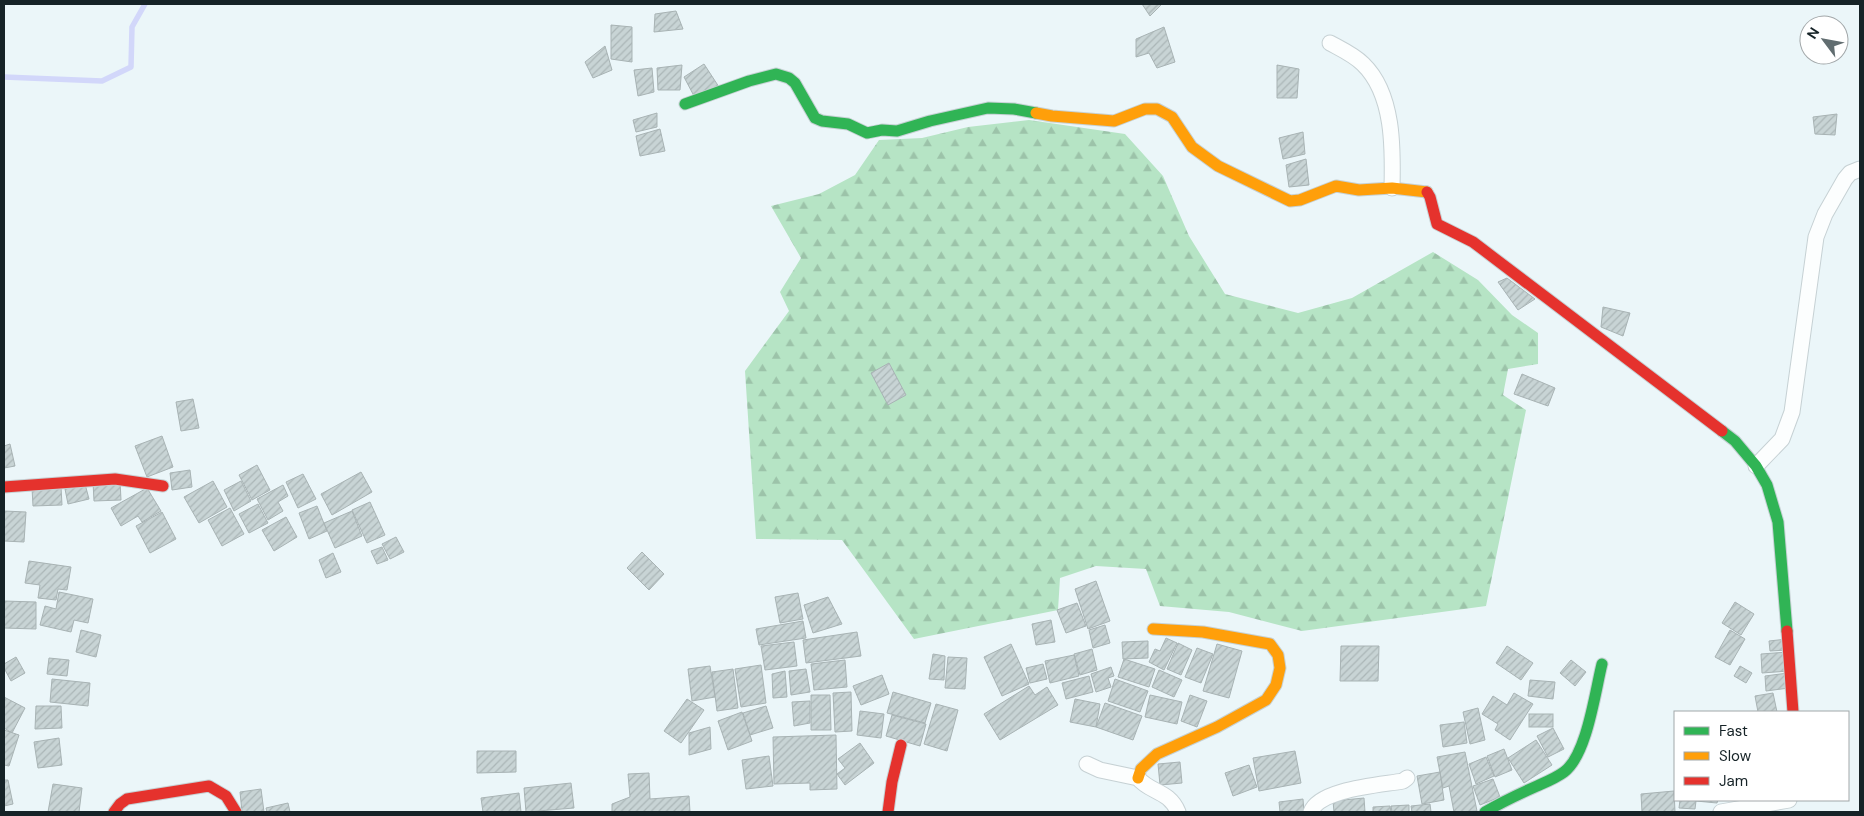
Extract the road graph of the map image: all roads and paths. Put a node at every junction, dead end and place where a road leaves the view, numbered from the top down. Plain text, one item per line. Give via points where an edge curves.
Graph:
1 (1330, 43) dead end
2 (685, 104) dead end
3 (1860, 169) edge
4 (1392, 188) junction
5 (1756, 466) junction
6 (163, 486) dead end
7 (4, 487) edge
8 (1153, 630) dead end
9 (1602, 664) dead end
10 (1794, 711) edge
11 (901, 744) dead end
12 (1087, 764) dead end
13 (1138, 778) junction
14 (1407, 778) dead end
15 (1783, 801) edge
16 (114, 812) edge
17 (236, 812) edge
18 (888, 812) edge
19 (1178, 812) edge
20 (1311, 812) edge
21 (1485, 812) edge
22 (1722, 812) edge

1 - 4 street via 1363,64 1383,99 1389,115 1393,154
2 - 4 street via 776,74 795,83 815,118 848,124 867,133 897,131 988,108 1114,121 1144,109 1157,109 1172,117 1192,147 1218,166 1290,201 1336,186 1359,190
3 - 5 street via 1845,179 1816,237 1792,412 1782,439
4 - 5 street via 1426,191 1437,224 1473,242 1735,441
5 - 10 street via 1778,522
6 - 7 street via 115,479
8 - 13 street via 1204,632 1270,644 1278,654 1279,675 1265,701 1157,754 1139,771
9 - 21 street via 1584,737 1573,763 1558,776
11 - 18 street
12 - 13 street
13 - 19 street via 1170,800
14 - 20 street via 1341,792 1314,806
15 - 22 street
16 - 17 street via 127,799 210,786 221,790

